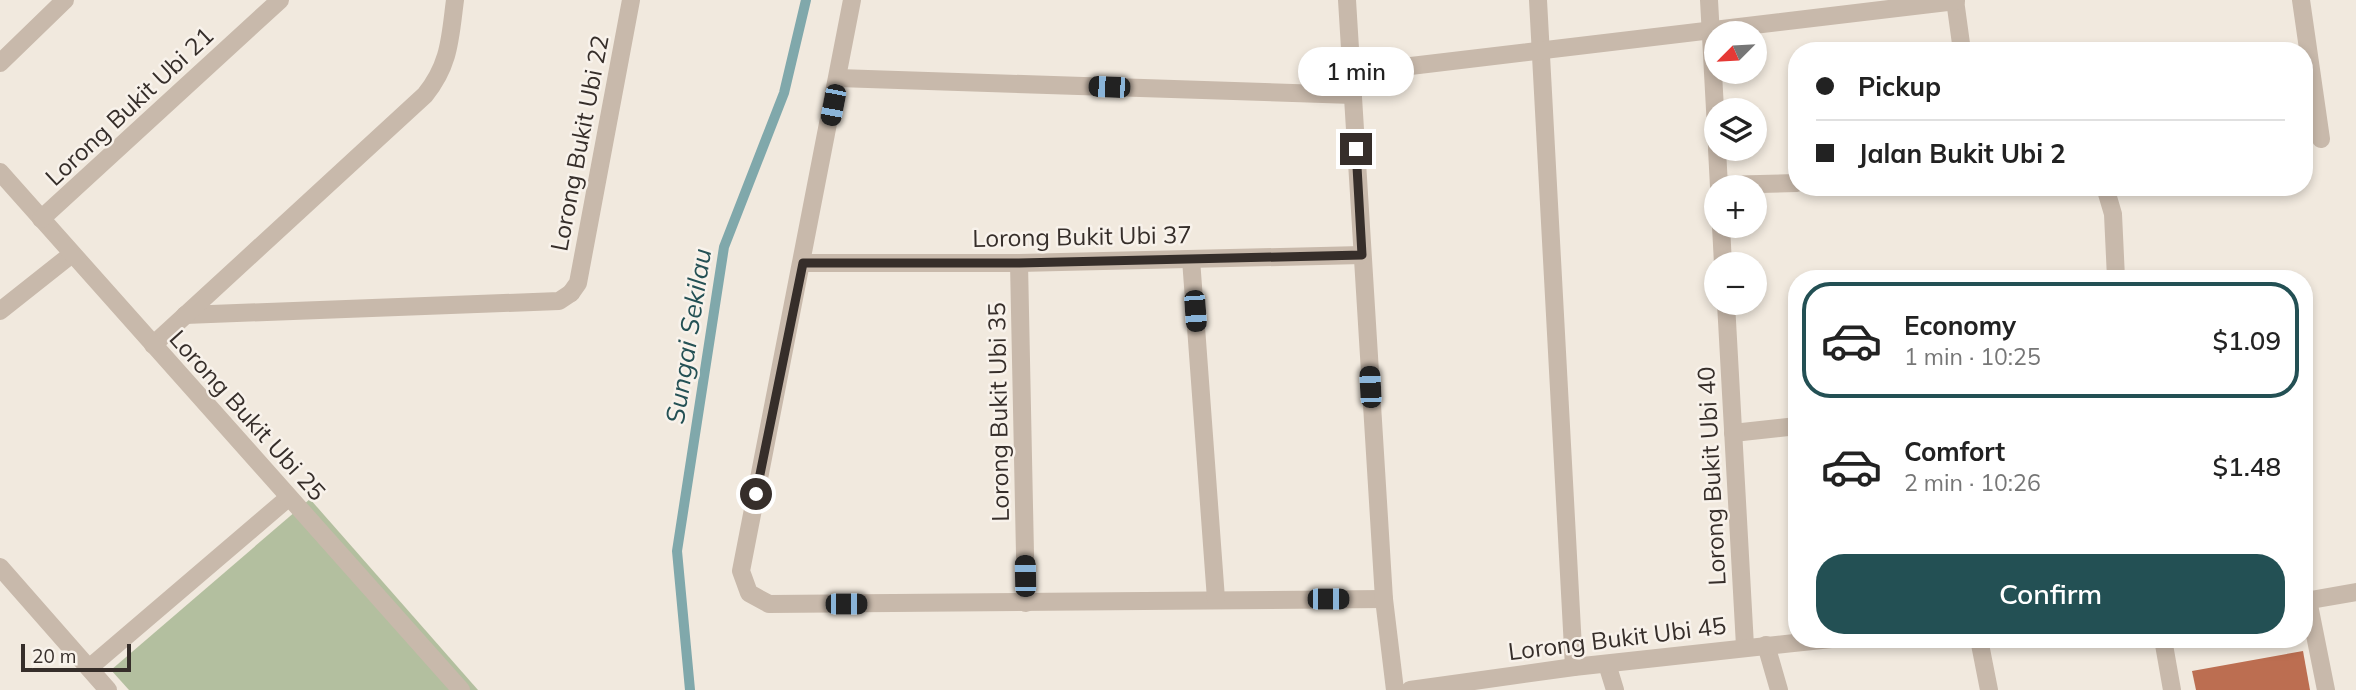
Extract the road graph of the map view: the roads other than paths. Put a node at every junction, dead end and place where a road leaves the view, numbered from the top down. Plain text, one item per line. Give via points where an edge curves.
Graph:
1 (65, 0) edge
2 (280, 0) edge
3 (455, 0) edge
4 (631, 0) edge
5 (852, 0) edge
6 (1347, 0) edge
7 (1538, 0) edge
8 (1709, 0) edge
9 (1956, 0) edge
10 (2301, 0) edge
11 (1710, 21) edge
12 (1768, 24) edge
13 (1704, 33) edge
14 (1961, 42) edge
15 (2307, 42) edge
16 (1541, 52) junction
17 (0, 63) edge
18 (1352, 74) junction
19 (838, 78) junction
20 (2313, 83) edge
21 (1353, 95) junction
22 (2321, 138) dead end
23 (0, 172) edge
24 (1788, 183) edge
25 (1767, 184) edge
26 (2108, 196) edge
27 (41, 219) junction
28 (72, 254) junction
29 (1362, 255) junction
30 (1191, 259) junction
31 (803, 263) junction
32 (1019, 263) junction
33 (2116, 270) edge
34 (0, 311) edge
35 (185, 315) junction
36 (1727, 315) edge
37 (153, 345) junction
38 (1788, 427) edge
39 (1733, 433) junction
40 (288, 498) junction
41 (0, 567) edge
42 (2356, 592) edge
43 (1216, 599) junction
44 (1384, 599) junction
45 (2313, 600) edge
46 (1026, 603) junction
47 (2313, 632) edge
48 (1788, 643) edge
49 (1766, 645) junction
50 (1745, 646) junction
51 (1981, 648) edge
52 (2165, 648) edge
53 (1607, 664) junction
54 (1574, 667) junction
55 (89, 668) junction
56 (108, 690) edge
57 (461, 690) edge
58 (1395, 690) edge
59 (1410, 690) edge
60 (1615, 690) edge
61 (1779, 690) edge
62 (1989, 690) edge
63 (2172, 690) edge
64 (2326, 690) edge

1 - 17 street
2 - 27 street, Lorong Bukit Ubi 21
3 - 35 street via 446,60 425,95
4 - 35 street, Lorong Bukit Ubi 22 via 578,283 571,293 559,301
5 - 19 street
6 - 18 street
7 - 16 street
8 - 11 street
9 - 12 street
9 - 14 street
10 - 15 street
13 - 16 street
16 - 18 street
16 - 54 street
18 - 21 street
19 - 21 street
19 - 31 street
20 - 22 street
21 - 29 street
23 - 27 street, Lorong Bukit Ubi 25
24 - 25 street
26 - 33 street
27 - 28 street, Lorong Bukit Ubi 25
28 - 34 street
28 - 37 street, Lorong Bukit Ubi 25
29 - 30 street, Lorong Bukit Ubi 37
29 - 44 street
30 - 32 street, Lorong Bukit Ubi 37
30 - 43 street
31 - 32 street, Lorong Bukit Ubi 37
31 - 46 street via 741,571 749,593 769,604
32 - 46 street, Lorong Bukit Ubi 35
35 - 37 street
36 - 39 street, Lorong Bukit Ubi 40
37 - 40 street, Lorong Bukit Ubi 25
38 - 39 street
39 - 50 street, Lorong Bukit Ubi 40
40 - 55 street
40 - 57 street, Lorong Bukit Ubi 25
41 - 55 street
42 - 45 street
43 - 44 street
43 - 46 street
44 - 58 street
47 - 64 street
48 - 49 street, Lorong Bukit Ubi 45
49 - 50 street, Lorong Bukit Ubi 45
49 - 61 street
50 - 53 street, Lorong Bukit Ubi 45
51 - 62 street
52 - 63 street
53 - 54 street, Lorong Bukit Ubi 45
53 - 60 street
54 - 59 street, Lorong Bukit Ubi 45
55 - 56 street

